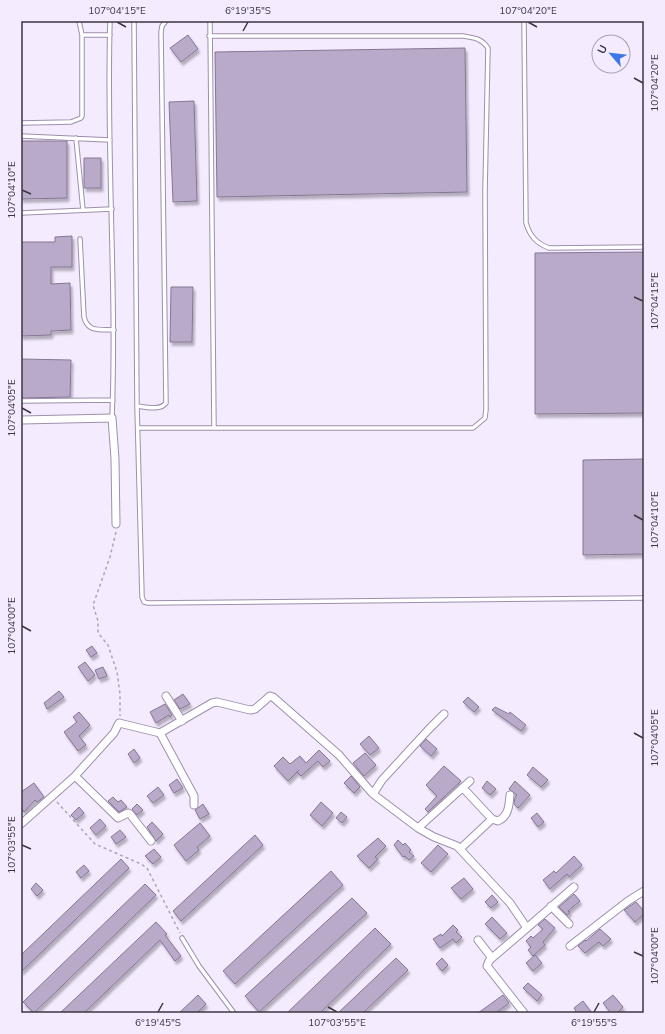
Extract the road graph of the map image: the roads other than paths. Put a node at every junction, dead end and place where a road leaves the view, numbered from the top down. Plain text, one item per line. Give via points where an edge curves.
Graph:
1 (79, 21) edge
2 (110, 21) edge
3 (134, 21) edge
4 (166, 21) edge
5 (210, 21) edge
6 (524, 21) edge
7 (82, 35) junction
8 (110, 35) junction
9 (209, 36) junction
10 (21, 123) edge
11 (21, 136) edge
12 (76, 138) junction
13 (110, 140) junction
14 (112, 209) junction
15 (83, 210) junction
16 (21, 213) edge
17 (80, 239) dead end
18 (644, 247) edge
19 (114, 330) junction
20 (113, 400) junction
21 (21, 401) edge
22 (137, 406) junction
23 (112, 418) junction
24 (21, 420) edge
25 (138, 428) junction
26 (214, 428) junction
27 (116, 524) road end
28 (644, 598) edge
29 (166, 696) dead end
30 (444, 714) dead end
31 (182, 721) junction
32 (160, 733) junction
33 (75, 776) junction
34 (470, 781) dead end
35 (463, 788) junction
36 (373, 794) junction
37 (510, 795) dead end
38 (194, 805) dead end
39 (492, 818) junction
40 (21, 824) edge
41 (418, 828) junction
42 (151, 841) dead end
43 (460, 849) junction
44 (574, 887) dead end
45 (644, 891) edge
46 (552, 906) junction
47 (569, 924) dead end
48 (527, 928) junction
49 (182, 938) road end
50 (478, 940) dead end
51 (570, 946) dead end
52 (492, 958) junction
53 (234, 1013) edge
54 (524, 1013) edge

1 - 7 lane
2 - 8 lane
3 - 22 lane
4 - 22 lane via 161,32 166,403 159,408
5 - 9 lane
6 - 18 lane via 528,231 540,244 549,248
7 - 8 lane
7 - 10 lane via 81,118 71,122
8 - 13 lane
9 - 26 lane
9 - 26 lane via 463,36 481,40 488,48 485,418 473,428
11 - 12 lane
12 - 13 lane
12 - 15 lane
13 - 14 lane
14 - 15 lane
14 - 19 lane
15 - 16 lane
17 - 19 lane via 85,323 92,328
19 - 20 lane
20 - 21 lane
20 - 23 lane
22 - 25 lane
23 - 24 street
23 - 27 street
25 - 26 lane
25 - 28 lane via 144,602
29 - 31 street
30 - 36 street
31 - 32 street
31 - 36 street via 212,703 250,710 255,709 270,696 339,755
32 - 33 street via 119,723 114,733
32 - 38 street via 194,796
33 - 40 street
33 - 42 street via 118,818 130,814
34 - 35 street
35 - 39 street
35 - 41 street
36 - 41 street
37 - 39 street via 506,815 498,821
39 - 43 street
41 - 43 street
43 - 48 street via 510,903
44 - 46 street
45 - 51 street
46 - 47 street
46 - 48 street
48 - 52 street
49 - 53 lane
50 - 52 street
52 - 54 street via 487,966

